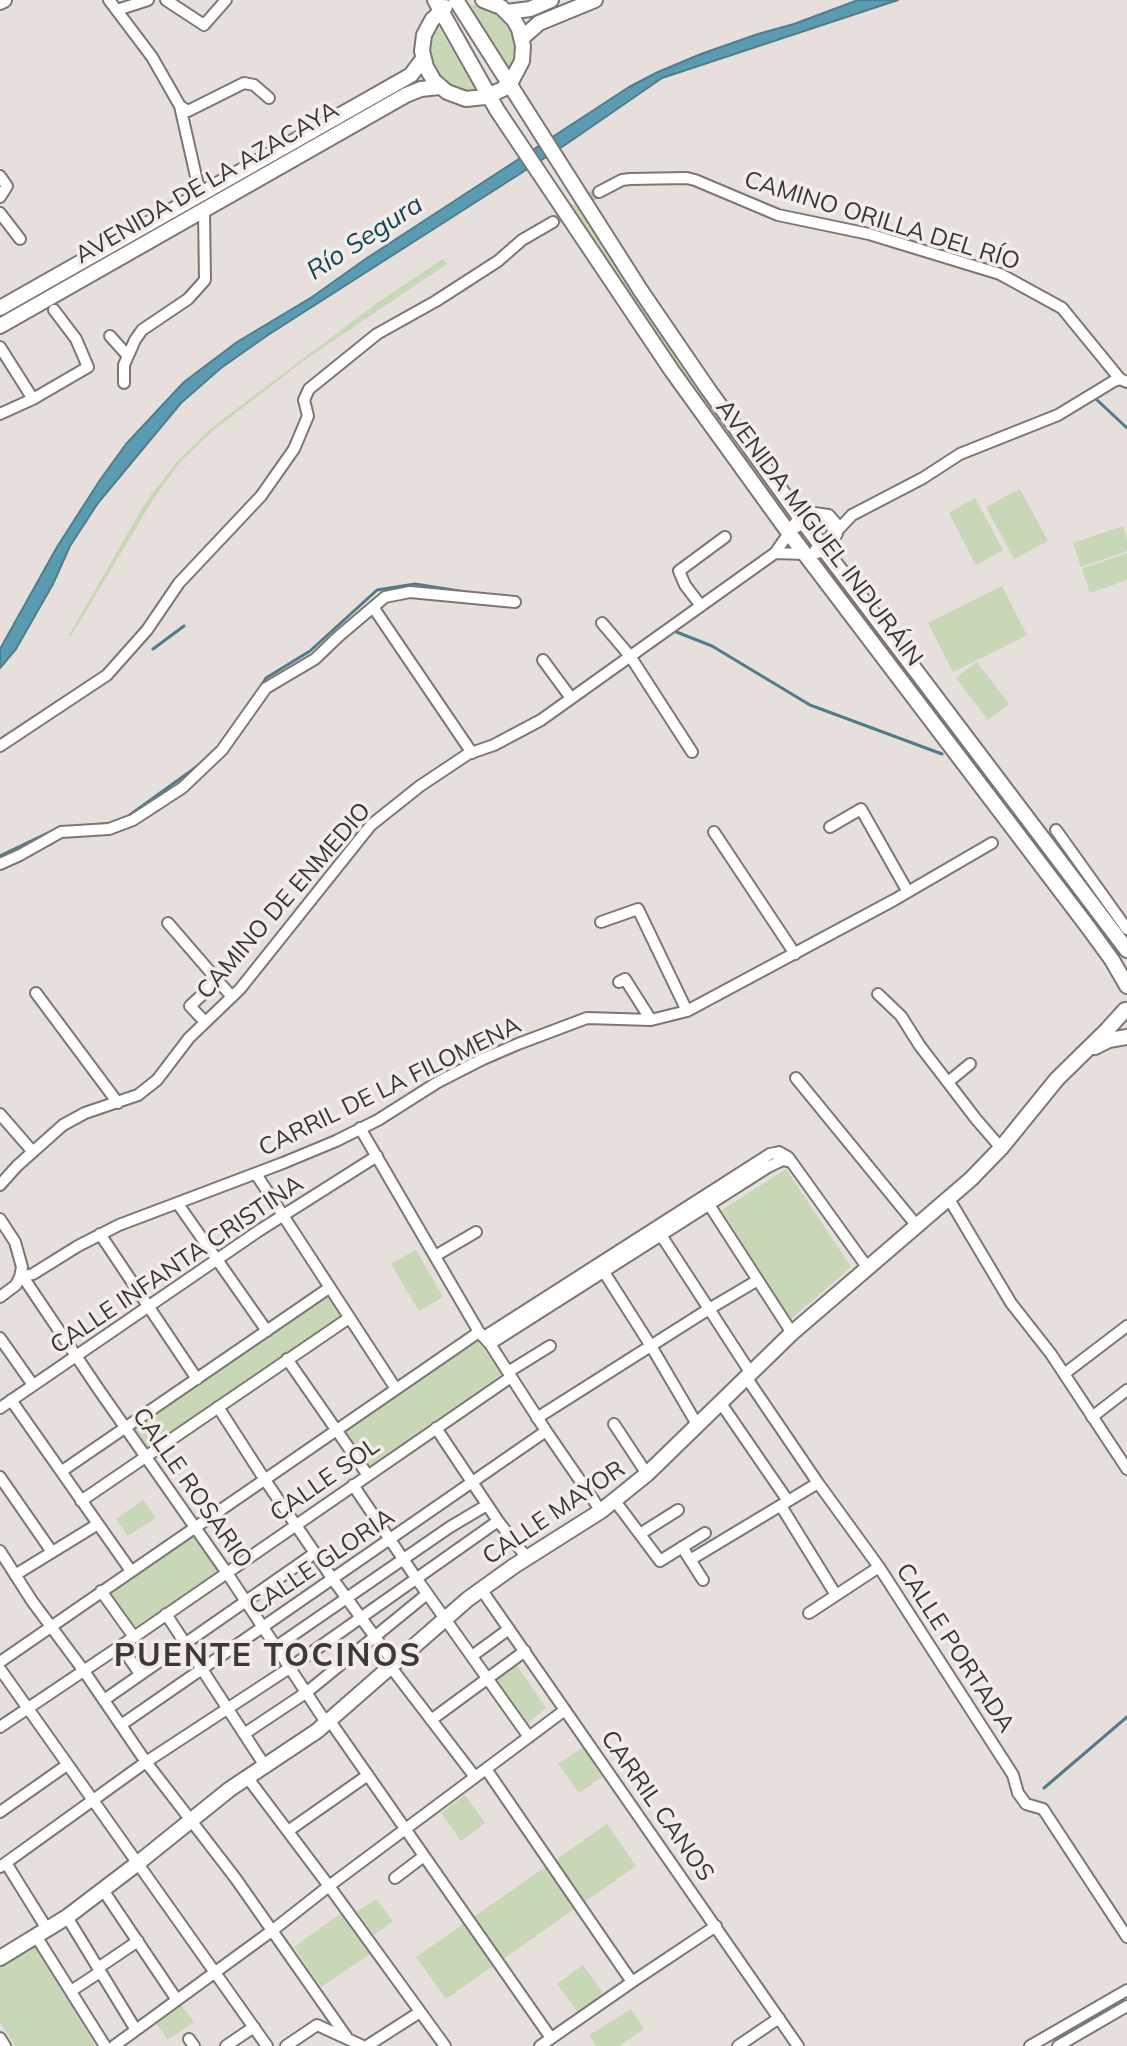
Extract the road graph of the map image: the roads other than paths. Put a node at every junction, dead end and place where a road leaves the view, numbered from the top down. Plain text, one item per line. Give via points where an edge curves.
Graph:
1 (109, 0) edge
2 (148, 0) edge
3 (166, 0) edge
4 (226, 0) edge
5 (458, 0) edge
6 (483, 0) edge
7 (551, 0) edge
8 (595, 0) edge
9 (438, 5) edge
10 (117, 10) junction
11 (507, 12) junction
12 (522, 38) junction
13 (423, 59) junction
14 (508, 84) junction
15 (439, 87) junction
16 (489, 96) junction
17 (269, 98) dead end
18 (180, 106) junction
19 (0, 176) edge
20 (599, 192) tunnel mouth
21 (200, 194) junction
22 (0, 197) edge
23 (204, 210) junction
24 (0, 213) edge
25 (553, 222) tunnel mouth
26 (20, 239) dead end
27 (0, 308) edge
28 (54, 310) dead end
29 (0, 326) edge
30 (110, 336) dead end
31 (0, 347) edge
32 (128, 356) junction
33 (1124, 381) edge
34 (124, 383) dead end
35 (33, 399) junction
36 (0, 414) edge
37 (852, 515) junction
38 (828, 517) junction
39 (802, 520) junction
40 (789, 533) junction
41 (835, 533) junction
42 (725, 537) dead end
43 (824, 548) junction
44 (775, 553) junction
45 (805, 554) junction
46 (515, 602) dead end
47 (701, 606) junction
48 (373, 607) junction
49 (602, 623) dead end
50 (630, 656) junction
51 (543, 660) dead end
52 (571, 698) junction
53 (0, 746) edge
54 (692, 752) dead end
55 (472, 753) junction
56 (830, 827) dead end
57 (1056, 830) dead end
58 (714, 832) dead end
59 (992, 843) dead end
60 (0, 864) edge
61 (908, 892) junction
62 (601, 922) dead end
63 (168, 923) dead end
64 (1127, 929) edge
65 (1127, 950) edge
66 (795, 954) junction
67 (218, 980) junction
68 (619, 982) dead end
69 (1127, 986) edge
70 (36, 993) dead end
71 (878, 994) dead end
72 (232, 997) junction
73 (687, 1011) junction
74 (1126, 1012) edge
75 (651, 1020) junction
76 (205, 1022) junction
77 (1127, 1037) edge
78 (1087, 1051) junction
79 (970, 1064) dead end
80 (796, 1078) dead end
81 (948, 1082) junction
82 (118, 1103) junction
83 (0, 1114) edge
84 (360, 1128) junction
85 (1001, 1148) junction
86 (33, 1152) junction
87 (377, 1156) junction
88 (256, 1174) junction
89 (0, 1185) edge
90 (949, 1199) junction
91 (707, 1200) junction
92 (178, 1204) junction
93 (282, 1216) junction
94 (0, 1219) edge
95 (917, 1226) junction
96 (658, 1231) junction
97 (476, 1232) dead end
98 (100, 1234) junction
99 (435, 1256) junction
100 (216, 1260) junction
101 (867, 1267) junction
102 (601, 1268) junction
103 (22, 1277) junction
104 (758, 1280) junction
105 (329, 1288) junction
106 (0, 1297) edge
107 (149, 1306) junction
108 (709, 1309) junction
109 (349, 1318) junction
110 (1127, 1326) edge
111 (267, 1331) junction
112 (792, 1333) junction
113 (0, 1338) edge
114 (484, 1338) junction
115 (550, 1346) dead end
116 (651, 1346) junction
117 (76, 1356) junction
118 (287, 1359) junction
119 (509, 1374) junction
120 (748, 1374) junction
121 (1064, 1374) junction
122 (197, 1379) junction
123 (33, 1385) junction
124 (396, 1389) junction
125 (1127, 1390) edge
126 (11, 1400) junction
127 (720, 1402) junction
128 (218, 1407) junction
129 (0, 1408) edge
130 (1092, 1417) junction
131 (537, 1418) junction
132 (614, 1424) dead end
133 (698, 1426) junction
134 (125, 1428) junction
135 (436, 1428) junction
136 (337, 1430) junction
137 (546, 1431) junction
138 (1124, 1456) edge
139 (145, 1457) junction
140 (1127, 1469) edge
141 (62, 1471) junction
142 (367, 1474) junction
143 (647, 1474) junction
144 (0, 1477) edge
145 (265, 1480) junction
146 (472, 1483) junction
147 (818, 1483) junction
148 (353, 1485) junction
149 (81, 1501) junction
150 (615, 1501) junction
151 (785, 1503) junction
152 (487, 1505) junction
153 (678, 1510) dead end
154 (601, 1511) junction
155 (498, 1521) junction
156 (98, 1524) junction
157 (295, 1525) junction
158 (195, 1528) junction
159 (705, 1533) dead end
160 (640, 1534) junction
161 (390, 1540) junction
162 (682, 1547) junction
163 (0, 1551) edge
164 (52, 1552) junction
165 (315, 1553) junction
166 (527, 1558) junction
167 (403, 1559) junction
168 (690, 1560) junction
169 (879, 1567) junction
170 (131, 1571) junction
171 (227, 1573) junction
172 (15, 1575) junction
173 (332, 1578) junction
174 (416, 1578) junction
175 (703, 1580) dead end
176 (481, 1589) junction
177 (101, 1591) junction
178 (427, 1594) junction
179 (836, 1595) junction
180 (347, 1598) junction
181 (246, 1600) junction
182 (809, 1613) dead end
183 (166, 1614) junction
184 (361, 1617) junction
185 (445, 1618) junction
186 (51, 1627) junction
187 (263, 1627) junction
188 (509, 1629) junction
189 (375, 1636) junction
190 (134, 1637) junction
191 (184, 1643) junction
192 (121, 1646) junction
193 (277, 1646) junction
194 (525, 1651) junction
195 (472, 1656) junction
196 (0, 1662) edge
197 (392, 1664) junction
198 (291, 1667) junction
199 (0, 1669) edge
200 (201, 1669) junction
201 (84, 1671) junction
202 (140, 1674) junction
203 (488, 1679) junction
204 (307, 1692) junction
205 (104, 1700) junction
206 (227, 1708) junction
207 (28, 1709) junction
208 (565, 1710) junction
209 (431, 1720) junction
210 (329, 1722) junction
211 (121, 1725) junction
212 (0, 1727) edge
213 (244, 1734) junction
214 (529, 1737) junction
215 (146, 1762) junction
216 (67, 1765) junction
217 (265, 1766) junction
218 (486, 1769) junction
219 (368, 1775) junction
220 (247, 1777) junction
221 (475, 1777) junction
222 (93, 1801) junction
223 (0, 1812) edge
224 (192, 1819) junction
225 (405, 1829) junction
226 (288, 1831) junction
227 (424, 1856) junction
228 (138, 1863) junction
229 (3, 1865) edge
230 (395, 1878) dead end
231 (329, 1886) junction
232 (103, 1890) junction
233 (67, 1917) junction
234 (716, 1926) junction
235 (273, 1930) junction
236 (42, 1933) junction
237 (1127, 1937) edge
238 (138, 1941) junction
239 (0, 1958) edge
240 (99, 1970) junction
241 (215, 1972) junction
242 (632, 1982) junction
243 (1127, 1990) edge
244 (71, 1991) junction
245 (177, 2000) junction
246 (1127, 2000) edge
247 (1127, 2006) edge
248 (420, 2012) junction
249 (779, 2018) junction
250 (1095, 2025) junction
251 (254, 2027) junction
252 (136, 2030) junction
253 (0, 2038) edge
254 (551, 2038) junction
255 (348, 2039) junction
256 (117, 2045) edge
257 (5, 2046) edge
258 (105, 2046) edge
259 (226, 2046) edge
260 (267, 2046) edge
261 (286, 2046) edge
262 (365, 2046) edge
263 (445, 2046) edge
264 (540, 2046) edge
265 (738, 2046) edge
266 (798, 2046) edge
267 (1030, 2046) edge
268 (1058, 2046) edge

1 - 10 street
2 - 10 street
3 - 4 street via 204,25
5 - 9 main road
5 - 14 main road, AVENIDA MIGUEL INDURÁIN
6 - 11 main road
7 - 11 main road
8 - 12 main road via 539,23
9 - 13 main road via 424,35
9 - 16 main road, AVENIDA MIGUEL INDURÁIN
10 - 18 street
11 - 12 main road
12 - 14 main road via 522,61
13 - 15 main road
13 - 21 main road, AVENIDA DE LA AZACAYA via 411,75
14 - 16 main road
14 - 39 main road, AVENIDA MIGUEL INDURÁIN via 676,343
15 - 16 main road via 466,99
15 - 23 main road, AVENIDA DE LA AZACAYA via 406,95
16 - 40 main road, AVENIDA MIGUEL INDURÁIN via 672,371
17 - 18 street via 244,83 188,111
18 - 21 street
19 - 22 street via 7,186
20 - 33 street, CAMINO ORILLA DEL RÍO via 622,180 687,178 778,215 869,234 1000,274 1062,308
21 - 27 main road, AVENIDA DE LA AZACAYA
23 - 29 main road, AVENIDA DE LA AZACAYA
23 - 32 street via 205,280 188,299 142,330
24 - 26 street
25 - 53 street via 377,334 309,389 304,400 308,416 294,449 261,496 179,583 147,630 107,675
28 - 35 street via 76,339 88,367
30 - 32 street
31 - 35 street
32 - 34 street
33 - 37 street via 1114,381 1058,415 960,454
35 - 36 street
37 - 38 street
37 - 41 street
38 - 39 main road
38 - 41 main road
39 - 40 main road
39 - 43 main road, AVENIDA MIGUEL INDURÁIN
40 - 44 street, CAMINO DE ENMEDIO
40 - 45 main road, AVENIDA MIGUEL INDURÁIN
41 - 43 main road
42 - 47 street via 679,571
43 - 45 main road
43 - 65 main road, AVENIDA MIGUEL INDURÁIN
44 - 45 street
44 - 47 street, CAMINO DE ENMEDIO
45 - 69 main road, AVENIDA MIGUEL INDURÁIN
46 - 48 street via 410,592 385,597
47 - 50 street, CAMINO DE ENMEDIO
48 - 55 street
48 - 60 street via 315,659 266,688 222,750 182,788 133,820 109,829 61,832
49 - 50 street
50 - 52 street, CAMINO DE ENMEDIO
50 - 54 street
51 - 52 street
52 - 55 street, CAMINO DE ENMEDIO via 541,720
55 - 72 street, CAMINO DE ENMEDIO via 371,825
56 - 61 street via 861,809
57 - 64 street
58 - 66 street
59 - 61 street, CARRIL DE LA FILOMENA
61 - 66 street, CARRIL DE LA FILOMENA
62 - 73 street via 638,909
63 - 67 street
66 - 73 street, CARRIL DE LA FILOMENA
67 - 72 street
67 - 76 street via 190,1006
68 - 75 street via 625,979
70 - 82 street
71 - 81 street via 901,1016
72 - 76 street, CAMINO DE ENMEDIO
73 - 75 street, CARRIL DE LA FILOMENA
74 - 78 main road, CALLE MAYOR
75 - 84 street, CARRIL DE LA FILOMENA via 587,1018 483,1059
76 - 82 street, CAMINO DE ENMEDIO via 157,1080
77 - 78 main road, CALLE MAYOR
78 - 85 main road, CALLE MAYOR
79 - 81 street
80 - 95 street
81 - 85 street
82 - 86 street, CAMINO DE ENMEDIO via 73,1119
83 - 86 street
84 - 87 street
84 - 88 street, CARRIL DE LA FILOMENA
85 - 90 main road, CALLE MAYOR
86 - 89 street, CAMINO DE ENMEDIO
87 - 93 street, CALLE INFANTA CRISTINA
87 - 99 street
88 - 92 street, CARRIL DE LA FILOMENA
88 - 93 street
90 - 95 main road, CALLE MAYOR
90 - 121 street via 1011,1303
91 - 96 street
91 - 101 street via 770,1154 784,1154
91 - 104 street
92 - 98 street, CARRIL DE LA FILOMENA
92 - 100 street
93 - 100 street, CALLE INFANTA CRISTINA
93 - 105 street
94 - 103 street via 18,1250
95 - 101 main road, CALLE MAYOR
96 - 102 street
96 - 108 street, CALLE PORTADA
97 - 99 street
98 - 103 street, CARRIL DE LA FILOMENA
98 - 107 street
99 - 114 street
100 - 107 street, CALLE INFANTA CRISTINA
100 - 111 street
101 - 112 main road, CALLE MAYOR
102 - 114 street
102 - 116 street
103 - 106 street
103 - 117 street, CALLE ROSARIO
104 - 108 street
104 - 112 street
105 - 109 street
105 - 111 street
107 - 117 street, CALLE INFANTA CRISTINA
107 - 122 street
108 - 116 street
108 - 120 street, CALLE PORTADA
109 - 118 street
109 - 124 street
110 - 121 street
111 - 122 street
112 - 120 main road, CALLE MAYOR
113 - 123 street
114 - 119 street
114 - 124 street
115 - 119 street, CALLE SOL
116 - 131 street
116 - 133 street
117 - 123 street, CALLE INFANTA CRISTINA
117 - 134 street, CALLE ROSARIO
118 - 128 street
118 - 136 street
119 - 131 street
119 - 135 street, CALLE SOL
120 - 127 main road, CALLE MAYOR
120 - 147 street, CALLE PORTADA
121 - 130 street
122 - 134 street
123 - 126 street, CALLE INFANTA CRISTINA
124 - 136 street
125 - 130 street
126 - 129 street, CALLE INFANTA CRISTINA
126 - 141 street
127 - 133 main road, CALLE MAYOR
127 - 151 street
128 - 139 street
128 - 145 street
130 - 138 street
131 - 137 street
132 - 143 street
133 - 143 main road, CALLE MAYOR
134 - 139 street, CALLE ROSARIO
134 - 141 street
135 - 142 street, CALLE SOL
135 - 146 street
136 - 142 street
136 - 145 street
137 - 146 street, CALLE GLORIA
137 - 154 street
138 - 140 street
139 - 149 street
139 - 158 street, CALLE ROSARIO
141 - 149 street
142 - 148 street, CALLE SOL
143 - 150 main road, CALLE MAYOR
144 - 164 street
145 - 157 street
145 - 158 street
146 - 152 street
146 - 161 street, CALLE GLORIA
147 - 151 street
147 - 169 street, CALLE PORTADA
148 - 157 street, CALLE SOL
148 - 161 street
149 - 156 street
150 - 154 main road, CALLE MAYOR
150 - 160 street
151 - 168 street
151 - 179 street
152 - 155 street
152 - 167 street
153 - 160 street
154 - 166 main road, CALLE MAYOR
155 - 166 street
155 - 174 street
156 - 164 street
156 - 170 street
157 - 165 street
157 - 171 street, CALLE SOL
158 - 170 street
158 - 171 street, CALLE ROSARIO
159 - 162 street
160 - 162 street via 660,1561
161 - 167 street
161 - 173 street, CALLE GLORIA
162 - 168 street
163 - 172 street
164 - 172 street
165 - 173 street
165 - 181 street
166 - 176 main road, CALLE MAYOR
167 - 174 street
167 - 180 street
168 - 175 street
169 - 179 street
169 - 237 street, CALLE PORTADA via 1013,1775 1018,1793 1026,1804 1043,1809
170 - 177 street
171 - 181 street, CALLE ROSARIO
171 - 183 street, CALLE SOL
172 - 186 street
173 - 180 street
173 - 187 street, CALLE GLORIA
174 - 178 street
174 - 184 street
176 - 185 main road, CALLE MAYOR
176 - 188 street, CARRIL CANOS
177 - 186 street
177 - 190 street
178 - 185 street
178 - 189 street
179 - 182 street
180 - 184 street
180 - 193 street
181 - 187 street, CALLE ROSARIO
181 - 191 street
183 - 190 street, CALLE SOL
183 - 191 street
184 - 189 street
184 - 198 street
185 - 195 street
185 - 197 main road, CALLE MAYOR
186 - 196 street
186 - 201 street
187 - 193 street, CALLE ROSARIO
187 - 200 street, CALLE GLORIA
188 - 194 street, CARRIL CANOS
188 - 195 street
189 - 197 street
189 - 204 street
190 - 192 street, CALLE SOL
191 - 200 street
191 - 202 street
192 - 201 street, CALLE SOL
192 - 202 street
193 - 198 street, CALLE ROSARIO
194 - 203 street
194 - 208 street, CARRIL CANOS
195 - 203 street
197 - 209 street
197 - 210 main road, CALLE MAYOR
198 - 204 street, CALLE ROSARIO
198 - 206 street
199 - 207 street
200 - 206 street
200 - 211 street, CALLE GLORIA
201 - 205 street
201 - 207 street, CALLE SOL
202 - 205 street
203 - 209 street
203 - 214 street
204 - 210 street, CALLE ROSARIO
204 - 213 street
205 - 211 street
206 - 213 street
206 - 215 street
207 - 212 street, CALLE SOL
207 - 216 street
208 - 214 street
208 - 234 street, CARRIL CANOS
209 - 221 street
210 - 217 main road, CALLE MAYOR
210 - 219 street, CALLE ROSARIO
211 - 215 street
213 - 217 street
214 - 218 street
215 - 222 street
215 - 224 street
216 - 222 street
216 - 223 street
217 - 220 main road, CALLE MAYOR
218 - 221 street
218 - 242 street
219 - 225 street, CALLE ROSARIO
219 - 226 street
220 - 224 main road, CALLE MAYOR
220 - 226 street
221 - 225 street
222 - 228 street
222 - 229 street
224 - 228 main road, CALLE MAYOR
224 - 235 street
225 - 227 street, CALLE ROSARIO
225 - 231 street
226 - 231 street
227 - 230 street
227 - 254 street, CALLE ROSARIO
228 - 232 main road, CALLE MAYOR
228 - 241 street
229 - 236 street
231 - 235 street
231 - 248 street
232 - 233 main road, CALLE MAYOR
232 - 238 street
233 - 236 main road, CALLE MAYOR
233 - 240 street
234 - 242 street
234 - 249 street, CARRIL CANOS
235 - 241 street
235 - 255 street
236 - 239 main road, CALLE MAYOR
236 - 244 street
238 - 240 street
238 - 245 street
240 - 244 street
240 - 252 street
241 - 245 street
241 - 251 street
242 - 254 street
243 - 267 street
244 - 258 street
245 - 252 street
246 - 250 street
247 - 250 street
248 - 262 street
248 - 263 street
249 - 265 street
249 - 266 street, CARRIL CANOS
250 - 268 street
251 - 259 street
251 - 260 street
252 - 256 street
253 - 257 street
254 - 264 street
255 - 261 street via 317,2025
255 - 262 street

